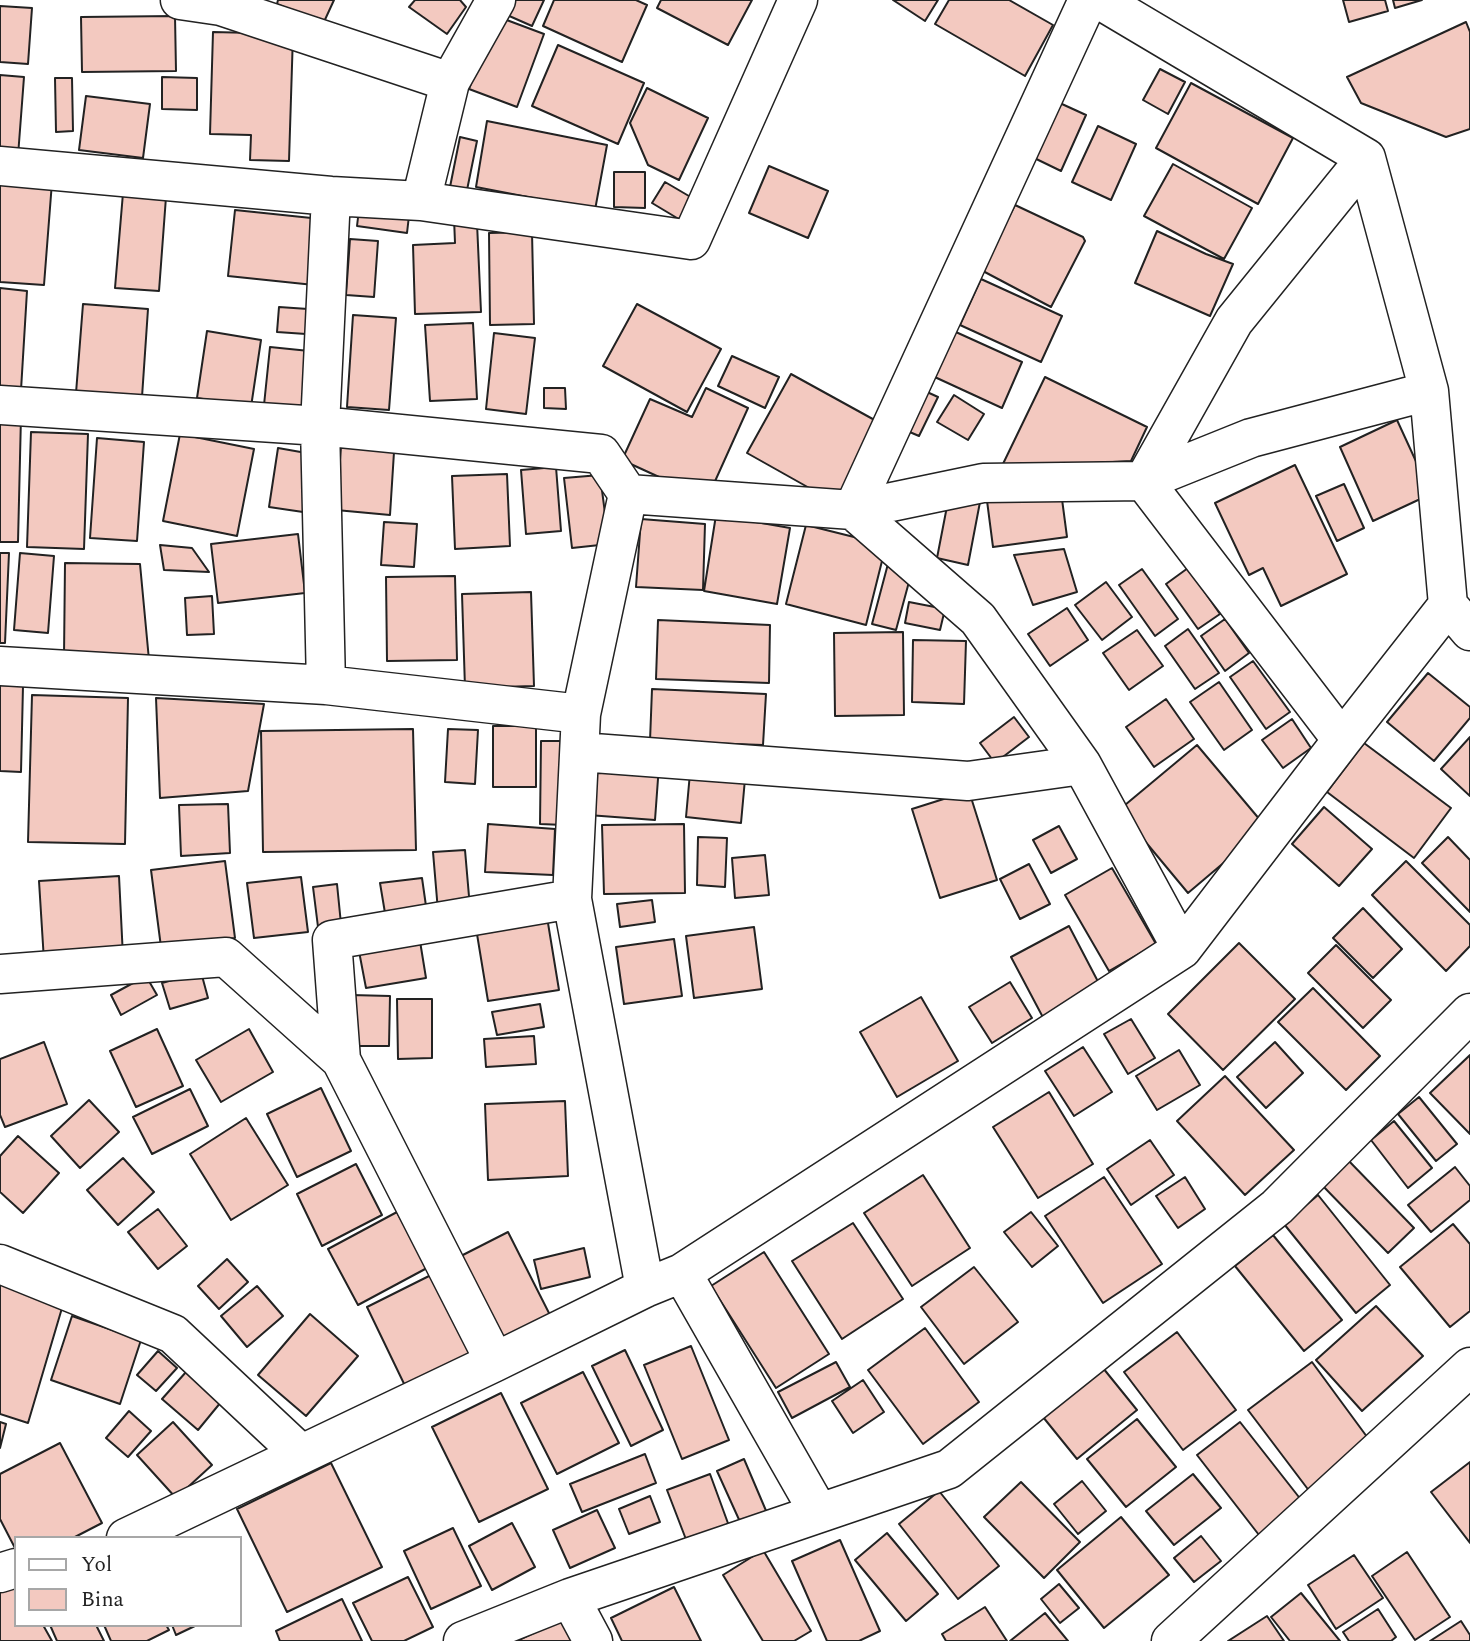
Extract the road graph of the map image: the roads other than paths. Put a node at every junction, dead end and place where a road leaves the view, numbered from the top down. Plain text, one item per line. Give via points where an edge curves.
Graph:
1 (180, 0) edge
2 (496, 0) edge
3 (798, 0) edge
4 (1087, 0) edge
5 (1100, 0) edge
6 (223, 3) edge
7 (450, 82) junction
8 (1366, 158) junction
9 (0, 166) edge
10 (331, 196) junction
11 (421, 201) junction
12 (1429, 391) junction
13 (0, 405) edge
14 (320, 426) junction
15 (1144, 481) junction
16 (628, 494) junction
17 (853, 510) junction
18 (1459, 618) edge
19 (0, 666) edge
20 (326, 685) junction
21 (581, 714) junction
22 (1342, 740) junction
23 (580, 752) junction
24 (1082, 765) junction
25 (572, 899) junction
26 (1182, 949) junction
27 (0, 974) edge
28 (1470, 1013) edge
29 (341, 1060) junction
30 (0, 1264) edge
31 (682, 1273) junction
32 (645, 1288) junction
33 (495, 1363) junction
34 (1470, 1367) edge
35 (301, 1454) junction
36 (819, 1513) junction
37 (130, 1536) edge
38 (570, 1598) junction
39 (463, 1641) edge
40 (593, 1641) edge
41 (1171, 1641) edge

1 - 6 street
2 - 7 street
3 - 11 street via 691,240
4 - 17 street
5 - 8 street
6 - 7 street
7 - 11 street
8 - 12 street
8 - 15 street via 1234,321
9 - 10 street
10 - 11 street
10 - 14 street
12 - 15 street via 1251,438
12 - 18 street
13 - 14 street
14 - 16 street via 601,454
14 - 20 street
15 - 17 street via 984,483
15 - 22 street
16 - 17 street
16 - 21 street
17 - 24 street via 978,619
18 - 22 street
19 - 20 street
20 - 21 street
21 - 23 street
22 - 26 street
23 - 24 street via 968,781
23 - 25 street
24 - 26 street
25 - 29 street via 332,940
25 - 32 street
26 - 31 street
27 - 29 street via 226,957
28 - 36 street via 1277,1207 950,1469
29 - 33 street
30 - 35 street via 173,1334
31 - 32 street
31 - 36 street
32 - 33 street
33 - 35 street
34 - 41 street
35 - 37 street
36 - 38 street
38 - 39 street
38 - 40 street

